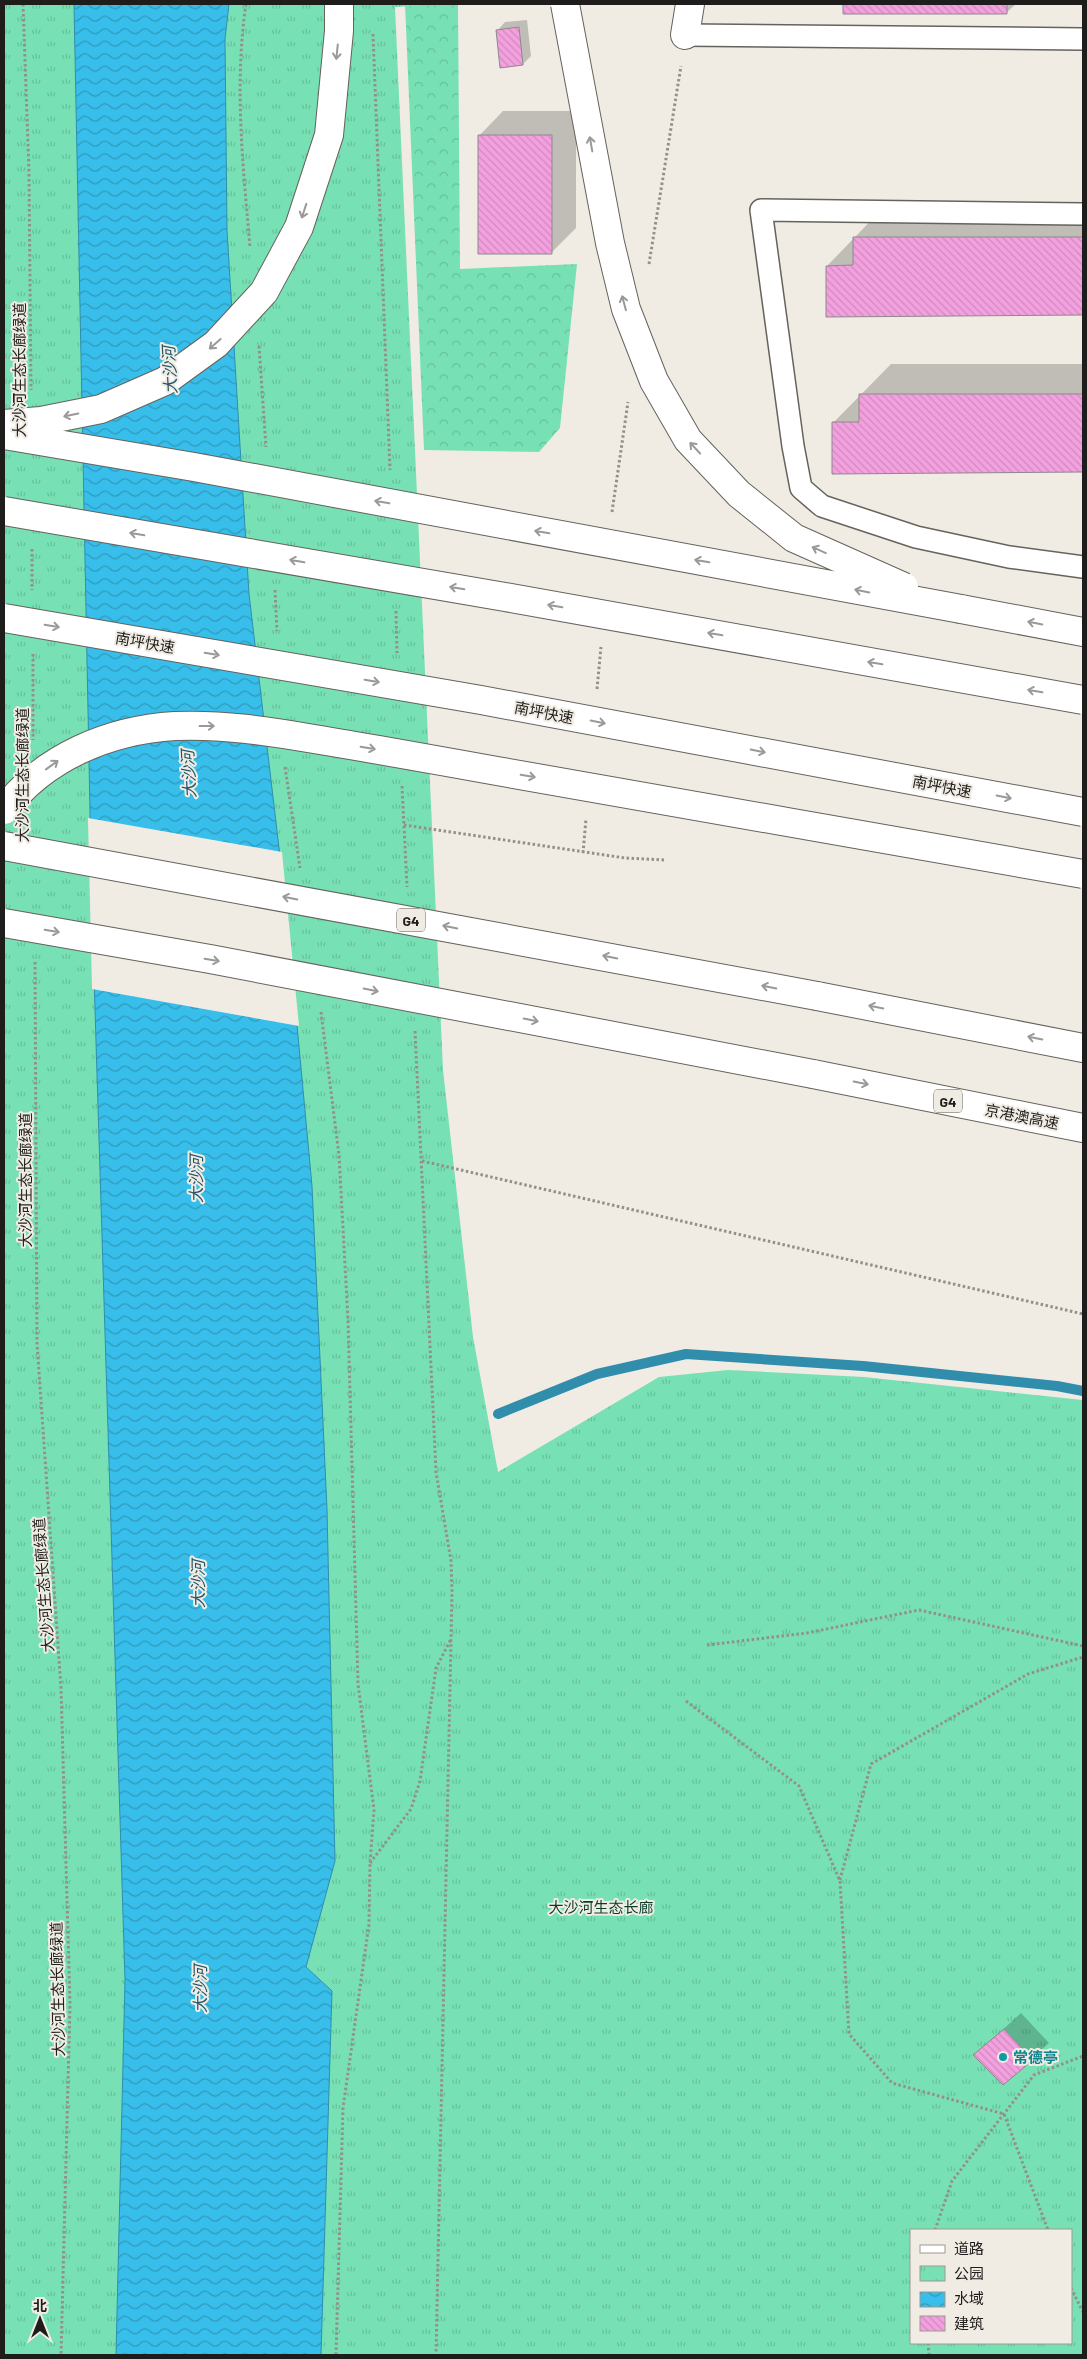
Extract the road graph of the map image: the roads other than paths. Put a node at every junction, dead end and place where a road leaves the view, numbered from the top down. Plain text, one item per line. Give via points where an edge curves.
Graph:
1 (338, 4) edge
2 (565, 4) edge
3 (690, 4) edge
4 (685, 35) joint
5 (1083, 39) edge
6 (1083, 214) edge
7 (4, 424) edge
8 (4, 435) edge
9 (4, 511) edge
10 (1083, 567) edge
11 (961, 610) junction
12 (4, 618) edge
13 (1083, 632) edge
14 (1083, 700) edge
15 (4, 810) edge
16 (1083, 812) edge
17 (4, 846) edge
18 (1083, 874) edge
19 (4, 923) edge
20 (1083, 1048) edge
21 (1083, 1128) edge

1 -> 7 main road, bridge via 339,31 329,135 299,227 264,292 216,344 165,380 101,409 41,421
11 -> 2 main road, bridge via 878,577 794,538 739,494 688,440 654,381 626,309 610,243
3 - 4 main road
4 - 5 lane
6 - 10 lane via 760,210 801,488 822,506 916,537 1009,557
11 -> 8 main road, bridge via 194,467
14 -> 9 main road, bridge
13 -> 11 main road
12 -> 16 main road, 南坪快速, bridge via 481,700
15 -> 18 main road, bridge via 32,780 60,759 95,742 174,726 217,726 346,744
20 -> 17 main road, G4, bridge
19 -> 21 main road, 京港澳高速 / G4, bridge via 220,961

